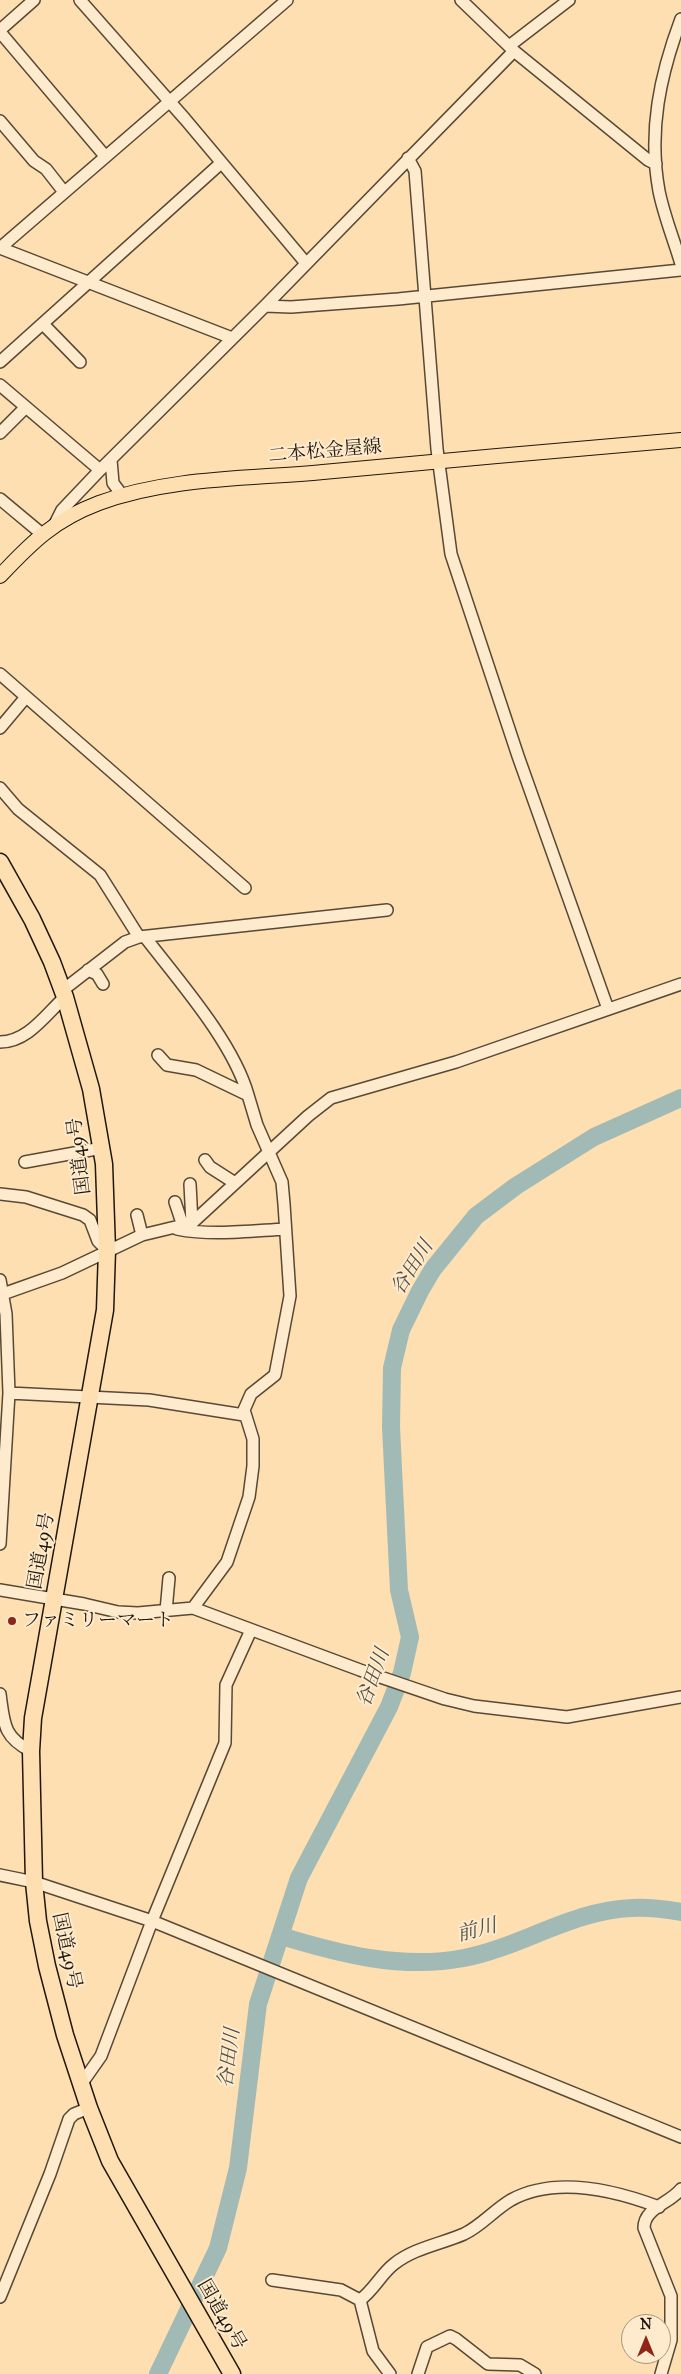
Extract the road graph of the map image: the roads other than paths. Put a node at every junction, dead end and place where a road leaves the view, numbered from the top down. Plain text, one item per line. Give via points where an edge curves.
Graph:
1 (34, 0) edge
2 (80, 0) edge
3 (287, 0) edge
4 (461, 0) edge
5 (569, 0) edge
6 (681, 18) edge
7 (0, 31) edge
8 (511, 49) junction
9 (168, 102) junction
10 (0, 122) edge
11 (105, 156) junction
12 (408, 158) junction
13 (220, 164) junction
14 (656, 164) junction
15 (64, 192) junction
16 (305, 262) junction
17 (681, 264) edge
18 (681, 270) edge
19 (89, 284) junction
20 (425, 296) junction
21 (264, 306) junction
22 (44, 325) junction
23 (232, 338) junction
24 (0, 362) edge
25 (80, 362) dead end
26 (0, 385) edge
27 (26, 407) junction
28 (0, 433) edge
29 (681, 440) edge
30 (112, 460) junction
31 (438, 460) junction
32 (100, 470) junction
33 (122, 495) junction
34 (0, 498) edge
35 (55, 524) junction
36 (42, 534) junction
37 (0, 576) edge
38 (0, 674) edge
39 (26, 697) junction
40 (0, 728) edge
41 (0, 788) edge
42 (0, 862) edge
43 (245, 888) dead end
44 (387, 910) dead end
45 (142, 937) junction
46 (88, 970) junction
47 (103, 984) dead end
48 (681, 984) edge
49 (64, 994) junction
50 (608, 1009) junction
51 (0, 1042) edge
52 (158, 1055) dead end
53 (248, 1095) junction
54 (102, 1148) junction
55 (270, 1151) junction
56 (205, 1160) dead end
57 (25, 1162) dead end
58 (235, 1183) junction
59 (190, 1184) dead end
60 (0, 1194) edge
61 (175, 1202) dead end
62 (138, 1215) dead end
63 (182, 1226) junction
64 (285, 1229) junction
65 (142, 1235) junction
66 (107, 1250) junction
67 (0, 1280) edge
68 (2, 1295) edge
69 (9, 1393) junction
70 (90, 1398) junction
71 (244, 1415) junction
72 (0, 1544) edge
73 (170, 1578) dead end
74 (0, 1590) edge
75 (54, 1598) junction
76 (193, 1608) junction
77 (166, 1611) junction
78 (251, 1630) junction
79 (0, 1694) edge
80 (681, 1697) edge
81 (1, 1710) edge
82 (31, 1751) junction
83 (0, 1875) edge
84 (34, 1882) junction
85 (152, 1921) junction
86 (82, 2083) junction
87 (89, 2108) junction
88 (681, 2137) edge
89 (679, 2194) edge
90 (660, 2206) junction
91 (272, 2280) dead end
92 (0, 2297) edge
93 (360, 2300) junction
94 (232, 2374) edge
95 (390, 2374) edge
96 (418, 2374) edge
97 (535, 2374) edge
98 (661, 2374) edge

1 - 7 street
2 - 9 street
3 - 9 street
4 - 8 street
5 - 8 street
6 - 14 street via 665,64 658,97
7 - 11 street
8 - 12 street
8 - 14 street
9 - 11 street
9 - 13 street
10 - 15 street
11 - 15 street
12 - 16 street
12 - 20 street via 415,171
13 - 16 street
13 - 19 street
14 - 17 street via 664,211
15 - 19 street via 0,248
16 - 21 street
18 - 20 street
19 - 22 street
19 - 23 street
20 - 21 street via 291,308
20 - 31 street
21 - 23 street
22 - 24 street
22 - 25 street
23 - 30 street
26 - 27 street
27 - 28 street
27 - 32 street
29 - 31 main road, 二本松金屋線
30 - 32 street
30 - 33 street via 113,483
31 - 33 main road, 二本松金屋線 via 194,483
31 - 50 street via 451,554 518,756
32 - 35 street via 62,510
33 - 35 main road, 二本松金屋線
34 - 36 street
35 - 36 main road, 二本松金屋線
36 - 37 main road, 二本松金屋線
38 - 39 street
39 - 40 street
39 - 43 street
41 - 45 street via 18,809 100,875
42 - 49 highway, 国道49号 via 42,939
44 - 45 street
45 - 46 street via 125,942
45 - 53 street via 210,1024 242,1076
46 - 47 street via 97,974
46 - 49 street
48 - 50 street
49 - 51 street via 48,1017 19,1039
49 - 54 highway, 国道49号 via 91,1089
50 - 55 street via 456,1062 331,1098
52 - 53 street via 167,1065 196,1070
53 - 55 street via 257,1125
54 - 57 street
54 - 66 highway, 国道49号
55 - 58 street
55 - 64 street via 282,1182
56 - 58 street
58 - 63 street
59 - 63 street
60 - 66 street via 26,1197 83,1215 90,1220 98,1241
61 - 63 street
62 - 65 street
63 - 64 street via 188,1232
63 - 65 street
64 - 71 street via 290,1296 279,1362 275,1376 248,1398
65 - 66 street
66 - 68 street via 62,1273
66 - 70 highway, 国道49号 via 105,1310
67 - 68 street
68 - 69 street
69 - 70 street
69 - 72 street
70 - 71 street via 149,1400
70 - 75 highway, 国道49号
71 - 76 street via 253,1439 249,1498 227,1562
73 - 77 street
74 - 75 street
75 - 77 street via 118,1612
75 - 82 highway, 国道49号 via 33,1718
76 - 77 street
76 - 78 street
78 - 80 street via 360,1670 474,1706 567,1717
78 - 85 street via 226,1685 225,1742
79 - 81 street
81 - 82 street via 11,1738
82 - 84 highway, 国道49号
83 - 84 street
84 - 85 street
84 - 86 highway, 国道49号 via 47,1966 65,2035
85 - 86 street via 101,2056
85 - 88 street
86 - 87 highway, 国道49号
87 - 92 street via 69,2119
87 - 94 highway, 国道49号 via 110,2161
89 - 90 street
90 - 93 street via 578,2188 540,2190 521,2195 466,2233 394,2264
90 - 98 street via 648,2214 644,2228 671,2296 671,2340
91 - 93 street via 341,2290
93 - 95 street via 373,2351
96 - 97 street via 427,2347 452,2336 488,2364 520,2365

